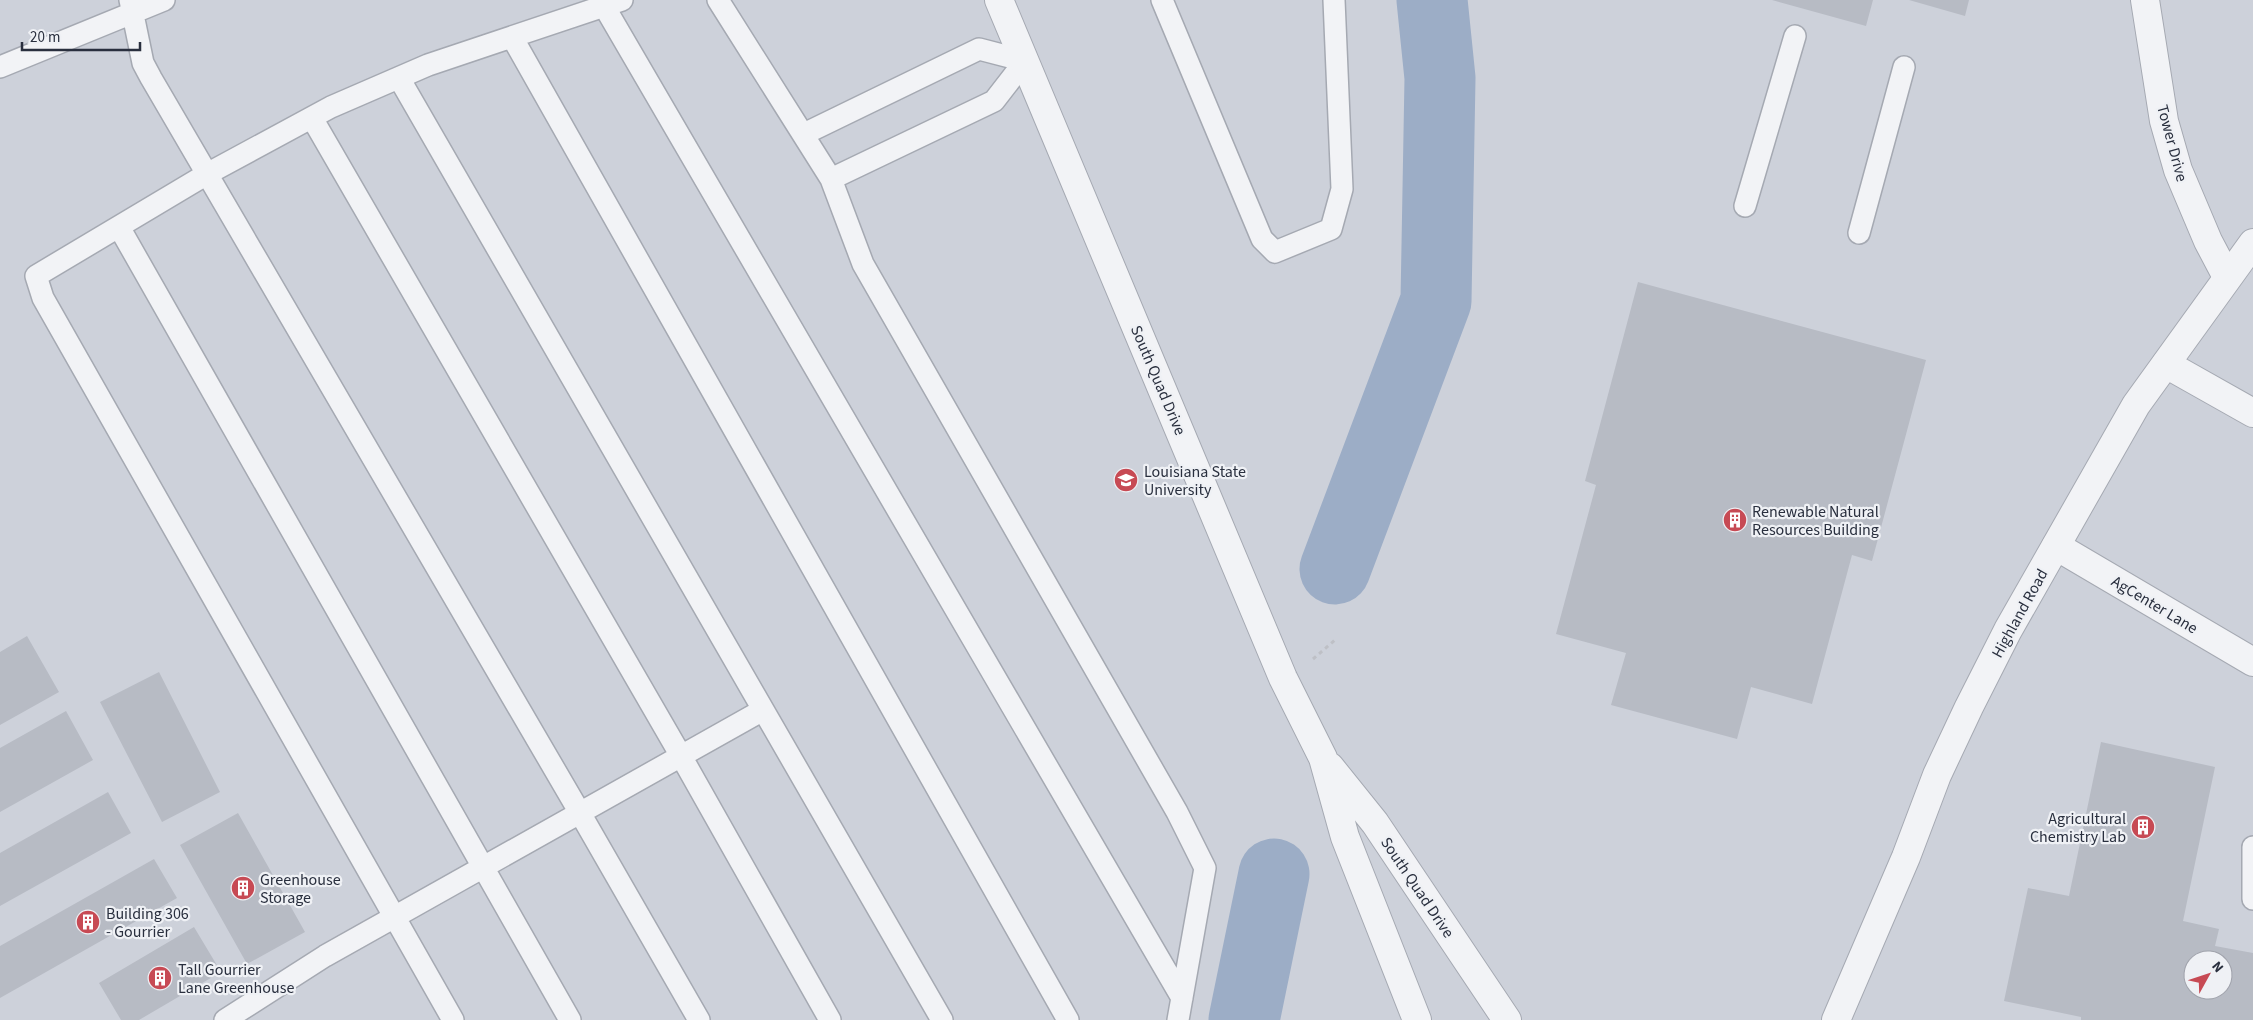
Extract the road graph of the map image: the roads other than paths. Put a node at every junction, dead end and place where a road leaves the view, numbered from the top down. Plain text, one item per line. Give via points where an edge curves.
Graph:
1 (164, 0) edge
2 (718, 0) edge
3 (999, 0) edge
4 (1162, 0) edge
5 (1334, 0) edge
6 (2145, 0) edge
7 (613, 3) edge
8 (131, 7) edge
9 (1795, 36) dead end
10 (512, 37) junction
11 (1025, 61) junction
12 (0, 67) edge
13 (1904, 67) dead end
14 (398, 78) junction
15 (312, 118) junction
16 (804, 134) junction
17 (207, 174) junction
18 (831, 178) junction
19 (1745, 206) dead end
20 (119, 227) junction
21 (1859, 233) dead end
22 (2253, 243) edge
23 (2227, 277) junction
24 (2166, 364) junction
25 (2253, 413) edge
26 (2056, 546) junction
27 (2253, 662) edge
28 (763, 710) junction
29 (681, 756) junction
30 (1323, 758) junction
31 (580, 813) junction
32 (2253, 847) edge
33 (482, 867) junction
34 (2253, 899) edge
35 (394, 917) junction
36 (1182, 998) junction
37 (1838, 1017) edge
38 (225, 1020) edge
39 (453, 1020) edge
40 (570, 1020) edge
41 (698, 1020) edge
42 (830, 1020) edge
43 (942, 1020) edge
44 (1068, 1020) edge
45 (1178, 1020) edge
46 (1418, 1020) edge
47 (1507, 1020) edge

1 - 8 lane
2 - 16 lane
3 - 11 street, South Quad Drive
4 - 5 lane via 1262,238 1275,252 1331,229 1342,189
6 - 23 street, Tower Drive via 2164,121 2178,170
7 - 10 lane
7 - 36 lane
8 - 12 lane
8 - 17 lane via 142,63
9 - 19 lane
10 - 14 lane
10 - 44 lane
11 - 16 lane via 979,49
11 - 18 lane via 994,101
11 - 30 street, South Quad Drive via 1283,678
13 - 21 lane
14 - 15 lane
14 - 28 lane
15 - 17 lane
15 - 29 lane
16 - 18 lane
17 - 20 lane
17 - 31 lane
18 - 36 lane via 863,264 1168,796 1205,868
20 - 33 lane
20 - 35 lane via 36,276 43,298
22 - 23 street, Highland Road
23 - 24 street, Highland Road
24 - 25 street
24 - 26 street, Highland Road via 2136,405
26 - 27 street, AgCenter Lane
26 - 37 street, Highland Road via 1969,707
28 - 29 lane
28 - 43 lane
29 - 31 lane
29 - 42 lane
30 - 46 street, South Quad Drive via 1345,836
30 - 47 street, South Quad Drive via 1375,823
31 - 33 lane
31 - 41 lane
32 - 34 lane
33 - 35 lane
33 - 40 lane
35 - 38 lane via 325,956
35 - 39 lane
36 - 45 lane

